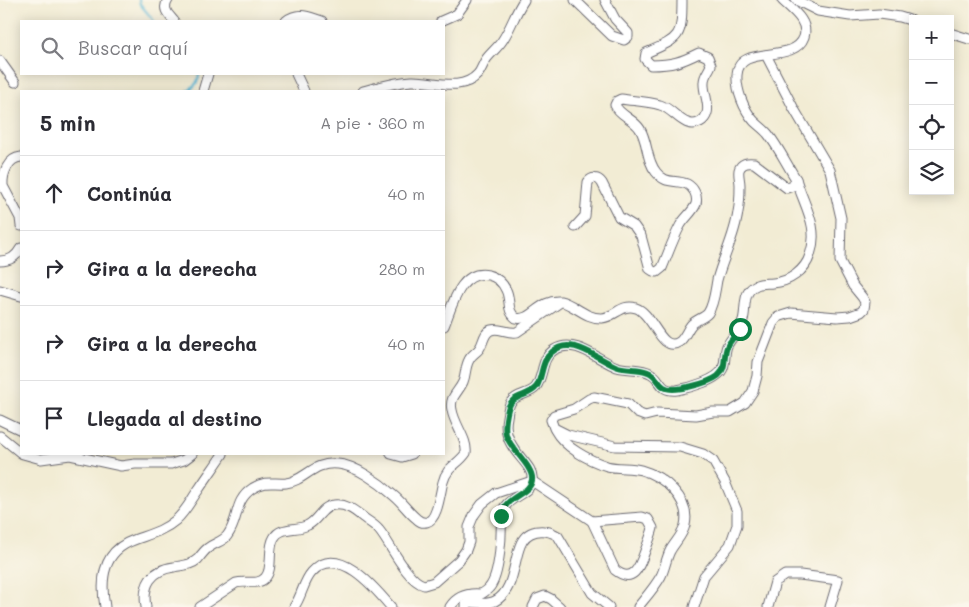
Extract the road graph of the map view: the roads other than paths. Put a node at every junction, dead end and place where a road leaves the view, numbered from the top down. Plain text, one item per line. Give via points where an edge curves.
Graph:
1 (168, 0) edge
2 (467, 0) edge
3 (524, 0) edge
4 (576, 0) edge
5 (605, 0) edge
6 (682, 0) edge
7 (782, 0) edge
8 (796, 0) edge
9 (173, 20) edge
10 (287, 20) edge
11 (318, 20) edge
12 (443, 20) edge
13 (909, 20) edge
14 (954, 34) edge
15 (969, 39) edge
16 (766, 54) junction
17 (0, 61) edge
18 (208, 75) edge
19 (296, 75) edge
20 (15, 82) dead end
21 (203, 90) edge
22 (304, 90) edge
23 (367, 90) edge
24 (20, 157) edge
25 (796, 179) junction
26 (20, 218) edge
27 (575, 227) dead end
28 (20, 249) edge
29 (0, 261) edge
30 (0, 290) edge
31 (20, 296) edge
32 (561, 302) junction
33 (445, 323) edge
34 (0, 420) edge
35 (554, 428) junction
36 (20, 430) edge
37 (0, 436) edge
38 (20, 451) edge
39 (27, 455) edge
40 (70, 455) edge
41 (70, 455) edge
42 (191, 455) edge
43 (222, 455) edge
44 (395, 455) edge
45 (409, 455) edge
46 (532, 481) junction
47 (592, 521) junction
48 (481, 594) junction
49 (466, 605) edge
50 (105, 607) edge
51 (146, 607) edge
52 (200, 607) edge
53 (294, 607) edge
54 (391, 607) edge
55 (450, 607) edge
56 (532, 607) edge
57 (560, 607) edge
58 (609, 607) edge
59 (638, 607) edge
60 (694, 607) edge
61 (768, 607) edge
62 (830, 607) edge

1 - 9 street via 166,12
2 - 12 street via 457,14
3 - 23 street via 503,40 476,76 466,82 410,81
4 - 5 street via 602,28 624,40 628,33 615,19
6 - 27 street via 678,35 668,44 646,53 646,59 652,65 668,65 699,54 708,56 711,65 704,80 706,117 692,124 659,104 621,99 615,105 639,128 657,174 669,182 690,186 696,195 695,206 680,225 662,268 657,272 650,268 641,236 634,226 618,217 598,179 588,182 585,216
7 - 16 street via 803,20 804,34 794,49
8 - 13 street via 818,11 850,16 879,14
10 - 11 street via 299,15
14 - 15 street
16 - 25 street via 746,59 738,69 742,100
16 - 35 street via 830,170 841,218 840,261 862,297 864,309 850,316 791,313 778,317 758,362 753,391 736,410 645,416 628,404 594,397 574,409 554,414 551,420
17 - 20 street
18 - 21 street
19 - 22 street
24 - 26 street via 10,162 2,182
25 - 32 street via 793,186 787,188 754,163 741,166 736,224 712,303 708,312 691,324 678,342 672,344 663,340 648,316 636,307 625,307 599,318
25 - 46 street via 812,221 810,257 791,278 763,283 750,290 742,324 728,345 717,377 671,390 659,384 650,373 616,366 576,347 560,347 549,354 536,387 517,396 510,404 505,425 507,437 530,470
28 - 29 street via 14,257
30 - 31 street
32 - 33 street via 546,303 525,318 516,318 510,312 508,293 503,285 492,277 478,275 465,281
32 - 51 street via 522,330 514,333 489,330 469,360 462,383 451,402 466,453 445,476 432,520 418,521 393,495 354,468 337,463 319,466 296,480 268,482 251,489 239,503 233,527 222,540 191,564 174,567 151,578 144,592
34 - 36 street
35 - 59 street via 559,438 591,460 655,476 676,493 683,504 686,522 682,534 672,548 657,583
35 - 60 street via 568,435 615,446 680,447 703,454 713,461 737,511 737,525 730,545 704,576
37 - 38 street
39 - 40 street via 41,460
41 - 42 street via 121,466 171,464
43 - 50 street via 188,508 175,521 160,531 129,542 112,556 103,576
44 - 45 street
46 - 47 street
46 - 48 street via 503,508 497,573 490,587
46 - 52 street via 496,493 482,504 469,527 466,550 431,584 420,584 414,580 378,529 348,507 334,505 325,508 308,526 276,535 268,574 264,579 256,583 236,583
47 - 47 street via 642,517 650,522 652,531 639,568 634,573 624,575 615,570
48 - 49 street
48 - 55 street via 461,596
49 - 58 street via 495,601 505,593 522,542 532,532 545,530 561,540 592,593
53 - 54 street via 310,573 330,563 347,566 362,576
56 - 57 street via 537,599 545,596
61 - 62 street via 775,582 785,575 800,575 838,580

